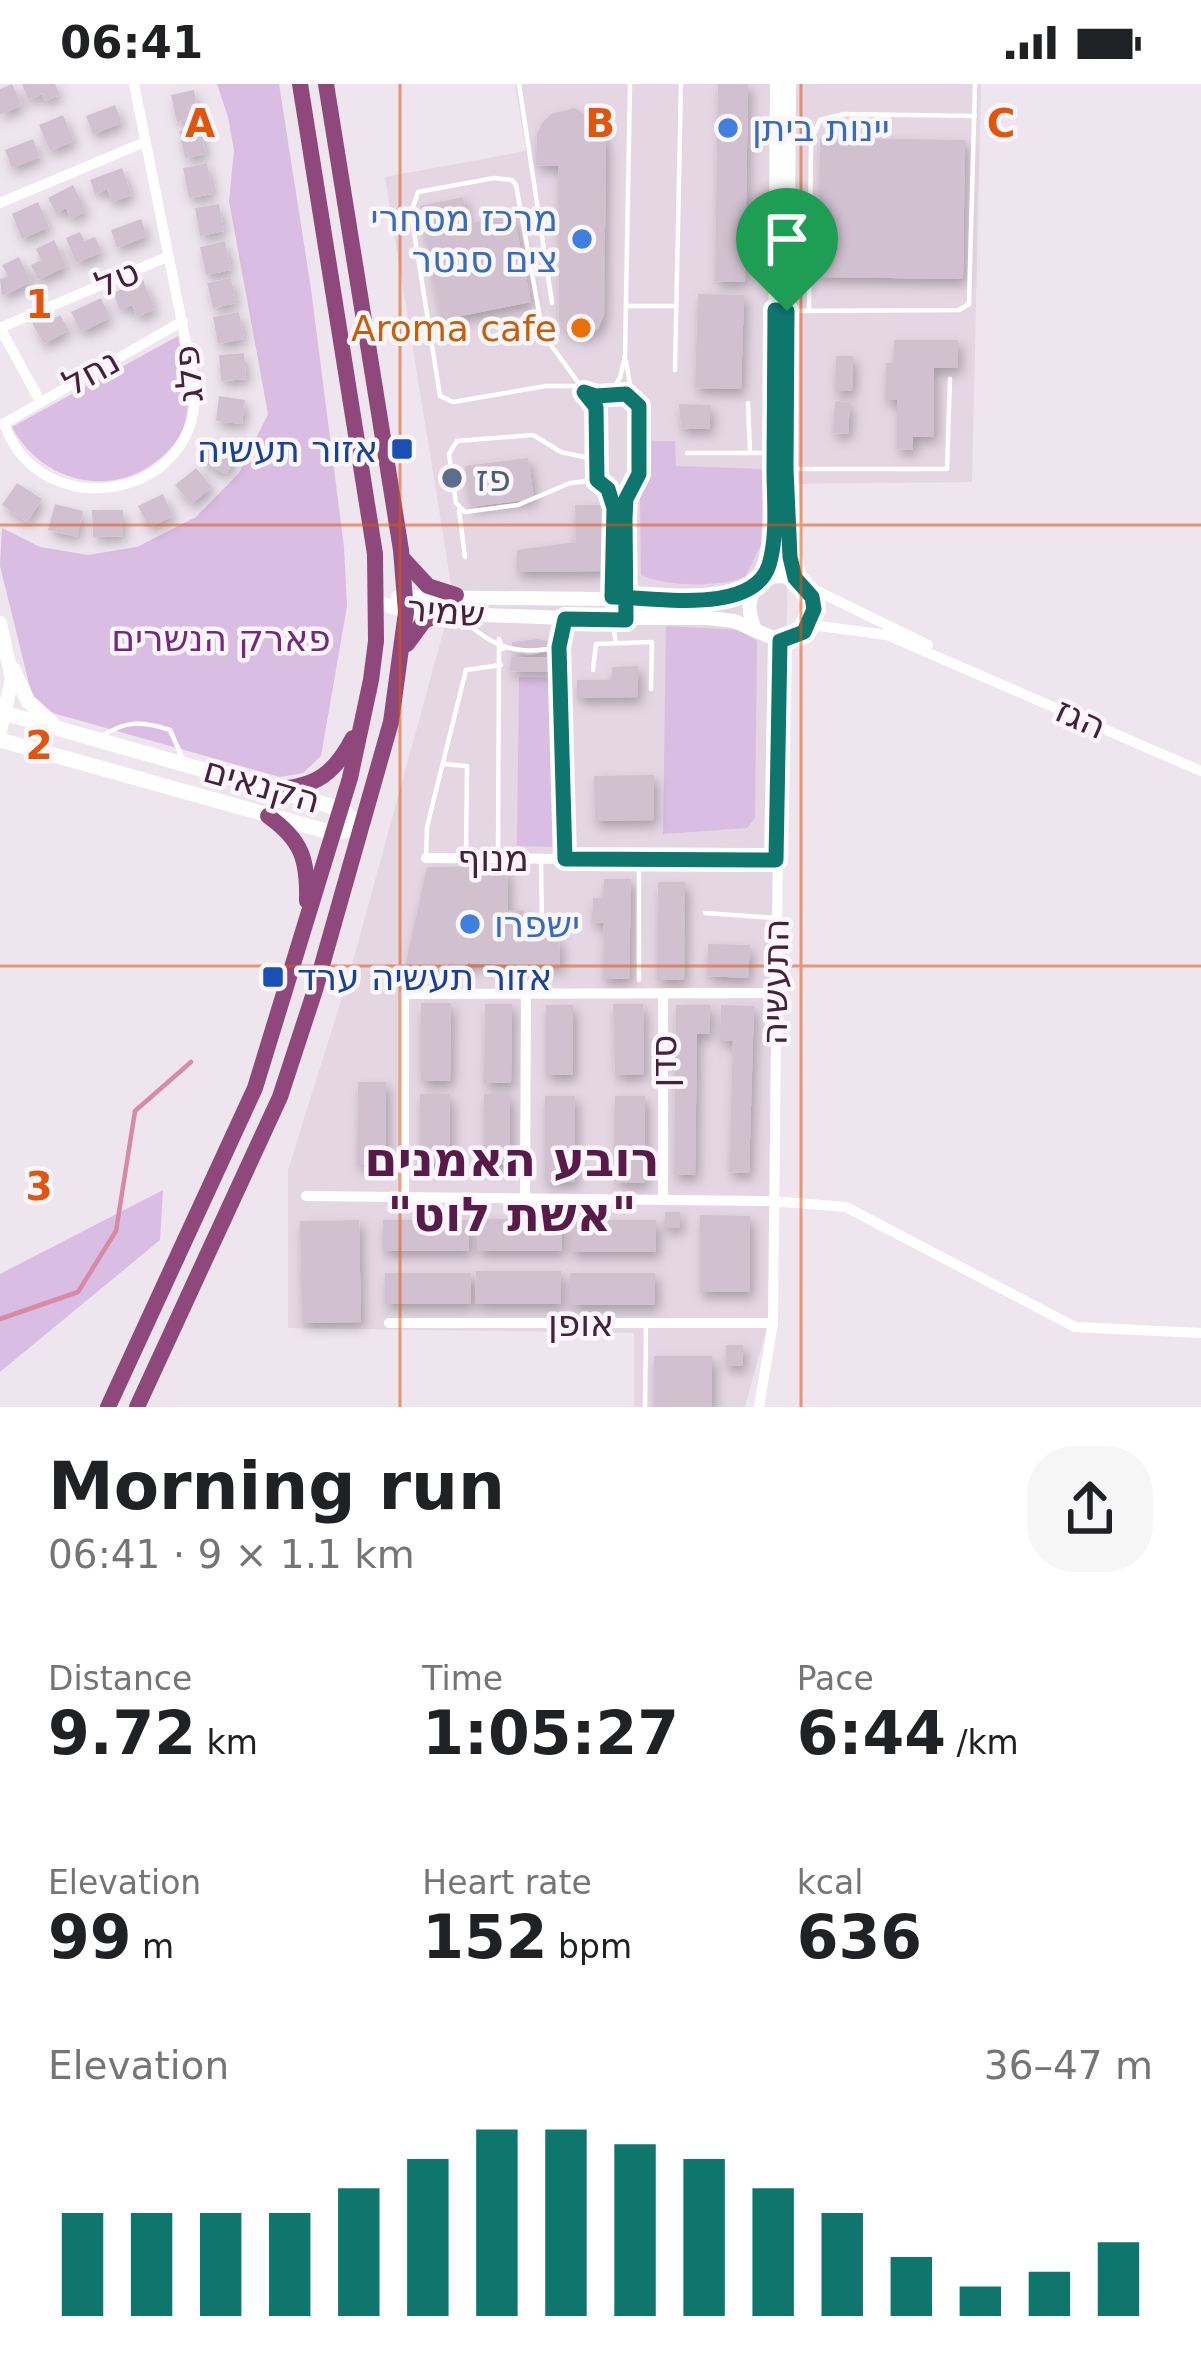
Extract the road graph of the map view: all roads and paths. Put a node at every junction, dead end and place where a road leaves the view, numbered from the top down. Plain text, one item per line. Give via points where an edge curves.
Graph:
1 (134, 84) edge
2 (300, 84) edge
3 (326, 84) edge
4 (520, 84) edge
5 (630, 84) edge
6 (680, 84) edge
7 (777, 84) edge
8 (789, 84) edge
9 (975, 84) edge
10 (975, 116) junction
11 (145, 142) junction
12 (0, 203) edge
13 (167, 256) junction
14 (552, 303) dead end
15 (626, 306) junction
16 (676, 306) junction
17 (808, 310) junction
18 (781, 311) junction
19 (183, 321) junction
20 (0, 328) edge
21 (625, 356) junction
22 (675, 370) dead end
23 (950, 379) dead end
24 (581, 389) junction
25 (609, 393) junction
26 (632, 398) junction
27 (40, 401) junction
28 (748, 403) dead end
29 (596, 407) junction
30 (2, 424) edge
31 (595, 449) junction
32 (687, 453) dead end
33 (750, 453) junction
34 (778, 463) junction
35 (597, 480) junction
36 (634, 484) junction
37 (608, 489) junction
38 (460, 510) junction
39 (398, 536) junction
40 (465, 557) dead end
41 (800, 582) junction
42 (759, 584) junction
43 (456, 596) junction
44 (619, 597) junction
45 (375, 602) junction
46 (405, 604) junction
47 (438, 614) junction
48 (458, 615) junction
49 (565, 619) junction
50 (619, 619) junction
51 (0, 623) edge
52 (755, 629) junction
53 (804, 632) junction
54 (780, 641) junction
55 (616, 643) junction
56 (559, 647) junction
57 (503, 650) junction
58 (400, 662) junction
59 (501, 665) junction
60 (962, 665) junction
61 (12, 668) junction
62 (593, 670) dead end
63 (0, 684) edge
64 (651, 689) dead end
65 (3, 712) edge
66 (364, 716) junction
67 (63, 729) junction
68 (0, 736) edge
69 (98, 739) junction
70 (184, 762) junction
71 (443, 764) junction
72 (1201, 770) edge
73 (277, 789) junction
74 (340, 809) junction
75 (268, 816) junction
76 (363, 827) junction
77 (333, 833) junction
78 (426, 857) joint
79 (466, 858) junction
80 (497, 858) junction
81 (541, 858) junction
82 (565, 859) junction
83 (639, 859) junction
84 (776, 860) junction
85 (705, 913) dead end
86 (776, 918) junction
87 (307, 924) junction
88 (542, 930) dead end
89 (639, 980) dead end
90 (775, 993) junction
91 (526, 994) junction
92 (663, 994) junction
93 (306, 1196) dead end
94 (404, 1197) junction
95 (525, 1198) junction
96 (663, 1200) junction
97 (772, 1201) junction
98 (389, 1323) dead end
99 (646, 1323) junction
100 (773, 1323) junction
101 (1201, 1333) edge
102 (108, 1407) edge
103 (137, 1407) edge
104 (645, 1407) edge
105 (760, 1407) edge

1 - 11 street, פלג
2 - 45 highway via 375,554
3 - 39 highway
4 - 14 lane
5 - 15 lane
6 - 16 lane
7 - 18 street
8 - 18 street
9 - 10 lane
10 - 17 lane via 820,120 811,141
10 - 17 lane via 969,304
11 - 12 street
11 - 13 street, פלג
13 - 19 street, פלג
13 - 20 street, טל
15 - 16 lane
15 - 21 lane
16 - 22 lane
17 - 18 lane
18 - 34 street
19 - 27 street, נחל
19 - 30 street, פלג via 193,422 170,460 150,475 110,489 56,481 25,458
20 - 27 street
21 - 25 lane
21 - 26 lane
23 - 34 lane via 947,469
24 - 24 lane via 540,325 512,180 418,192 411,213 440,396 453,402 555,385
24 - 25 lane
24 - 29 lane
25 - 26 street
25 - 29 street
26 - 36 street via 639,406
27 - 30 street, נחל
28 - 33 lane
29 - 31 street
31 - 35 street
31 - 38 lane via 581,458 533,436 457,441 449,454
32 - 33 lane
33 - 34 lane
34 - 41 street
34 - 42 street via 771,562
35 - 37 street
35 - 38 lane via 518,505
36 - 37 street
36 - 44 street
37 - 44 street
38 - 40 lane
39 - 43 highway via 405,564 428,586
39 - 46 highway
41 - 42 street via 776,575
41 - 53 street via 814,609
41 - 60 street, הגז
42 - 44 street, שמיר via 724,599
42 - 52 street via 748,614
43 - 44 street, שמיר
43 - 46 street, שמיר
44 - 50 street
45 - 46 street, שמיר
45 - 66 highway
46 - 47 street, שמיר
46 - 58 highway
47 - 48 street, שמיר
47 - 58 highway via 412,632
48 - 49 street, שמיר
48 - 57 lane
49 - 50 street, שמיר
49 - 56 lane
50 - 52 street, שמיר via 709,618
50 - 55 lane
51 - 61 street
52 - 54 street
53 - 54 street
53 - 60 street, הגז via 819,626 887,635
54 - 84 street, התעשיה
55 - 62 lane via 596,644
55 - 64 lane via 652,642
56 - 57 lane
56 - 82 lane
57 - 59 lane via 499,639
58 - 76 highway
59 - 71 lane via 466,670
59 - 80 lane
60 - 72 street, הגז
61 - 63 main road
61 - 65 street
61 - 67 main road via 36,712
65 - 67 main road, הקנאים
65 - 68 street
66 - 73 highway via 324,779
66 - 74 highway
67 - 69 main road, הקנאים
68 - 75 main road, הקנאים
69 - 70 main road, הקנאים
69 - 70 lane via 142,721 170,730
70 - 73 main road, הקנאים
71 - 78 lane
71 - 79 lane via 467,766
73 - 74 main road, הקנאים
74 - 76 main road, הקנאים
74 - 77 highway
75 - 77 main road, הקנאים
75 - 87 highway via 303,852
76 - 77 main road, הקנאים
76 - 103 highway via 280,1097
77 - 87 highway
78 - 79 street, מנוף
79 - 80 street, מנוף
80 - 81 street, מנוף
81 - 82 street, מנוף
81 - 88 lane
82 - 83 street, מנוף
83 - 84 street, מנוף
83 - 89 lane
84 - 86 street, התעשיה
85 - 86 lane
86 - 90 street, התעשיה
87 - 102 highway via 255,1088
90 - 92 street
90 - 97 street, התעשיה
91 - 92 street
91 - 94 street via 404,994
91 - 95 street
92 - 96 street, סדן
93 - 94 street
94 - 95 street
95 - 96 street
96 - 97 street
97 - 100 street, התעשיה
97 - 101 street via 846,1207 1075,1327
98 - 99 street, אופן
99 - 100 street, אופן
99 - 104 lane
100 - 105 street, התעשיה

